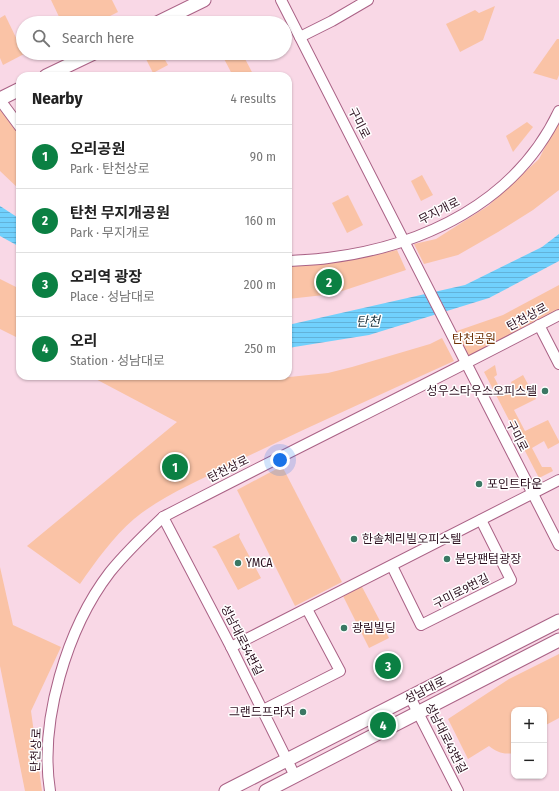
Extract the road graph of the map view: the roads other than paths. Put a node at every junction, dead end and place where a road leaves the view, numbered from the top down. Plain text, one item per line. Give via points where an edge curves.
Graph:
1 (204, 0) edge
2 (281, 0) edge
3 (368, 0) edge
4 (171, 16) edge
5 (289, 16) edge
6 (292, 21) edge
7 (300, 37) junction
8 (79, 60) edge
9 (54, 72) edge
10 (16, 91) edge
11 (0, 100) edge
12 (559, 111) edge
13 (16, 122) edge
14 (404, 241) junction
15 (292, 262) edge
16 (559, 314) edge
17 (539, 325) junction
18 (466, 364) junction
19 (559, 364) edge
20 (559, 480) edge
21 (532, 494) junction
22 (163, 517) junction
23 (481, 520) junction
24 (559, 545) edge
25 (392, 566) junction
26 (307, 609) junction
27 (559, 621) edge
28 (559, 640) edge
29 (231, 647) junction
30 (410, 697) junction
31 (263, 710) junction
32 (418, 713) junction
33 (288, 760) junction
34 (295, 776) junction
35 (50, 791) edge
36 (226, 791) edge
37 (266, 791) edge
38 (458, 791) edge

1 - 4 main road
2 - 5 street, 구미로
3 - 7 street
6 - 7 street, 구미로
7 - 14 street, 구미로
8 - 9 main road
10 - 11 main road
11 - 13 street
12 - 14 street, 무지개로 via 534,154 506,184 448,223
14 - 15 street, 무지개로 via 364,252
14 - 18 street, 구미로
16 - 17 street, 탄천상로
17 - 18 street, 탄천상로
17 - 19 street
18 - 21 street, 구미로
18 - 22 street, 탄천상로
20 - 21 street
21 - 23 street
21 - 24 street, 구미로
22 - 29 street, 성남대로54번길
22 - 35 street, 탄천상로 via 135,543 109,574 86,609 71,642 56,692 50,727
23 - 25 street
23 - 25 street, 구미로9번길 via 511,580 421,625
25 - 26 street
26 - 29 street
26 - 31 street via 340,671
27 - 30 main road, 성남대로
28 - 32 main road, 성남대로
29 - 31 street, 성남대로54번길
30 - 32 street, 성남대로43번길
30 - 33 main road, 성남대로
31 - 33 street, 성남대로54번길
32 - 34 main road, 성남대로
32 - 38 street, 성남대로43번길
33 - 34 street, 성남대로54번길
33 - 36 main road, 성남대로
34 - 37 main road, 성남대로

